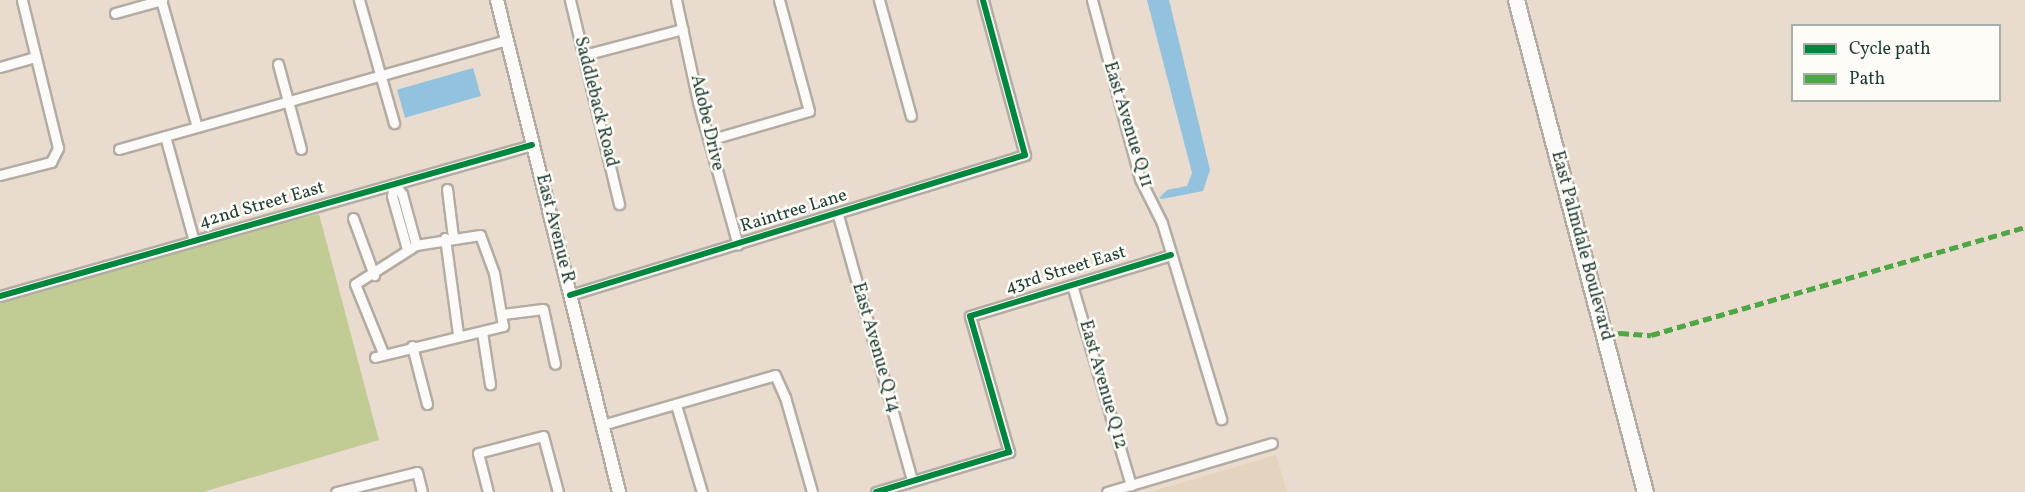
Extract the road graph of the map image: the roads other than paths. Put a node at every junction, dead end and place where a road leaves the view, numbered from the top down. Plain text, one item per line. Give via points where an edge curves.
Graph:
1 (22, 0) edge
2 (162, 0) edge
3 (359, 0) edge
4 (497, 0) edge
5 (570, 0) edge
6 (676, 0) edge
7 (778, 0) edge
8 (879, 0) edge
9 (983, 0) edge
10 (1092, 0) edge
11 (1516, 0) edge
12 (115, 12) dead end
13 (683, 29) junction
14 (507, 40) junction
15 (584, 55) junction
16 (36, 57) junction
17 (278, 64) dead end
18 (0, 67) edge
19 (380, 76) junction
20 (288, 102) junction
21 (911, 116) dead end
22 (394, 123) dead end
23 (197, 127) junction
24 (165, 136) junction
25 (709, 140) junction
26 (532, 146) junction
27 (119, 149) dead end
28 (301, 149) dead end
29 (0, 175) edge
30 (394, 184) junction
31 (447, 189) dead end
32 (620, 204) dead end
33 (838, 215) junction
34 (353, 218) dead end
35 (449, 238) junction
36 (194, 241) junction
37 (738, 245) junction
38 (412, 247) junction
39 (1171, 255) junction
40 (374, 274) junction
41 (1072, 285) junction
42 (570, 294) junction
43 (0, 296) edge
44 (504, 314) junction
45 (482, 332) junction
46 (458, 334) junction
47 (412, 346) junction
48 (555, 364) dead end
49 (489, 384) dead end
50 (427, 404) dead end
51 (676, 405) junction
52 (1221, 419) dead end
53 (602, 425) junction
54 (1272, 443) dead end
55 (912, 480) junction
56 (1131, 485) junction
57 (356, 490) edge
58 (336, 492) edge
59 (422, 492) edge
60 (488, 492) edge
61 (558, 492) edge
62 (619, 492) edge
63 (702, 492) edge
64 (812, 492) edge
65 (876, 492) edge
66 (1107, 492) edge
67 (1645, 492) edge

1 - 16 street
2 - 12 street
2 - 23 street
3 - 19 street
4 - 14 main road, East Avenue R
5 - 15 street, Saddleback Road
6 - 13 street, Adobe Drive
7 - 25 street via 809,111
8 - 21 street
9 - 33 street, Raintree Lane via 1025,155
10 - 39 street, East Avenue Q 11 via 1140,179 1162,223
11 - 67 highway, East Palmdale Boulevard
13 - 15 street
13 - 25 street, Adobe Drive
14 - 19 street
14 - 26 main road, East Avenue R
15 - 32 street, Saddleback Road
16 - 18 street
16 - 29 street via 58,148 56,155 51,162
17 - 20 street
19 - 20 street
19 - 22 street
20 - 23 street
20 - 28 street
23 - 24 street
24 - 27 street
24 - 36 street
25 - 37 street, Adobe Drive
26 - 30 street, 42nd Street East
26 - 42 main road, East Avenue R
30 - 36 street, 42nd Street East
30 - 38 street via 402,194
31 - 35 street
33 - 37 street, Raintree Lane
33 - 55 street, East Avenue Q 14
34 - 40 street
35 - 38 street
35 - 44 street via 480,235
35 - 46 street
36 - 43 street, 42nd Street East
37 - 42 street, Raintree Lane
38 - 40 street
39 - 41 street, 43rd Street East
39 - 52 street, East Avenue Q 11
40 - 47 street via 355,284 379,355
41 - 55 street, 43rd Street East via 970,316 1009,452
41 - 56 street, East Avenue Q 12
42 - 53 main road, East Avenue R
44 - 45 street via 503,326
44 - 48 street via 543,309
45 - 46 street
45 - 49 street
46 - 47 street
47 - 50 street
51 - 53 street
51 - 63 street
51 - 64 street via 775,375 783,390
53 - 62 main road, East Avenue R
54 - 56 street
55 - 65 street
56 - 66 street
57 - 58 street
57 - 59 street via 417,472
60 - 61 street via 478,453 543,436

